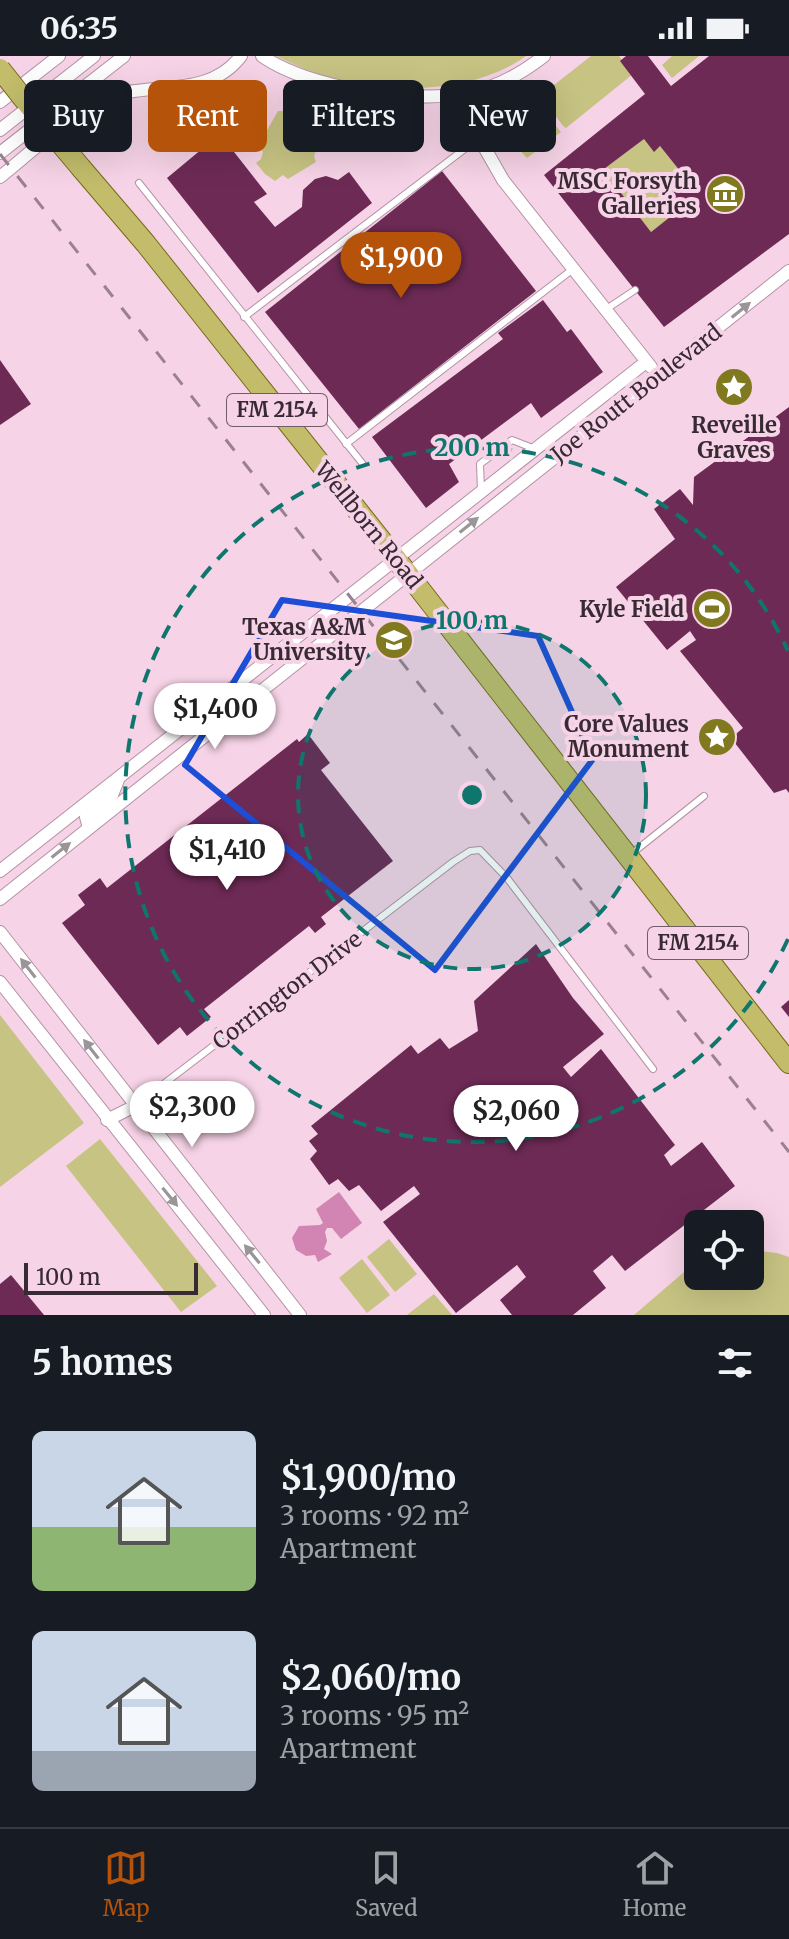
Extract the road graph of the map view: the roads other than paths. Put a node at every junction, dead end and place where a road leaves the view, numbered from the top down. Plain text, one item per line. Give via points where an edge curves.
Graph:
1 (59, 56) edge
2 (94, 56) edge
3 (124, 56) edge
4 (241, 56) edge
5 (262, 56) edge
6 (544, 56) edge
7 (0, 69) edge
8 (70, 80) edge
9 (88, 80) edge
10 (505, 80) edge
11 (440, 94) edge
12 (24, 98) edge
13 (0, 102) edge
14 (24, 120) edge
15 (24, 128) edge
16 (0, 130) edge
17 (68, 152) edge
18 (461, 152) edge
19 (487, 152) edge
20 (0, 153) edge
21 (0, 177) edge
22 (139, 183) dead end
23 (573, 269) junction
24 (789, 271) edge
25 (635, 290) dead end
26 (605, 310) junction
27 (244, 317) junction
28 (646, 362) junction
29 (658, 376) junction
30 (346, 444) junction
31 (535, 449) junction
32 (362, 463) dead end
33 (548, 463) junction
34 (481, 492) junction
35 (492, 507) junction
36 (403, 567) junction
37 (150, 753) junction
38 (163, 770) junction
39 (119, 777) junction
40 (704, 796) dead end
41 (89, 828) junction
42 (630, 855) junction
43 (0, 871) edge
44 (0, 899) edge
45 (0, 932) edge
46 (0, 982) edge
47 (789, 1063) edge
48 (653, 1069) dead end
49 (135, 1106) junction
50 (107, 1120) junction
51 (264, 1315) edge
52 (300, 1315) edge

1 - 13 street
2 - 8 street
3 - 9 street
4 - 21 street via 222,74 199,84 127,92 94,105
5 - 11 street via 302,75 350,88
6 - 10 street
7 - 12 main road, Wellborn Road / FM 2154, bridge
14 - 16 street
15 - 20 street
17 - 36 main road, Wellborn Road / FM 2154, bridge
18 - 27 lane
19 - 23 street
22 - 27 lane
23 - 26 street
23 - 30 lane
29 -> 24 street, Joe Routt Boulevard
25 - 26 lane
26 - 28 street
27 - 30 lane
28 - 29 street
28 - 31 street, Joe Routt Boulevard
29 - 33 street, Joe Routt Boulevard
30 - 32 lane
31 - 33 street
31 - 34 street, Joe Routt Boulevard
31 - 34 lane via 512,440 480,464
33 - 35 street, Joe Routt Boulevard
34 - 35 street
34 - 36 street, Joe Routt Boulevard
36 -> 35 street, Joe Routt Boulevard
36 - 37 street
36 - 38 street
36 - 42 main road, Wellborn Road / FM 2154
37 - 38 street
37 - 39 street
38 - 41 street
39 - 41 street via 112,795 86,817
39 - 43 street
40 - 42 lane
44 -> 41 street
42 - 47 main road, Wellborn Road / FM 2154
49 -> 45 street
46 - 50 street
48 - 49 lane, Corrington Drive via 480,850 453,862
49 - 50 street, Corrington Drive
52 -> 49 street
50 -> 51 street

